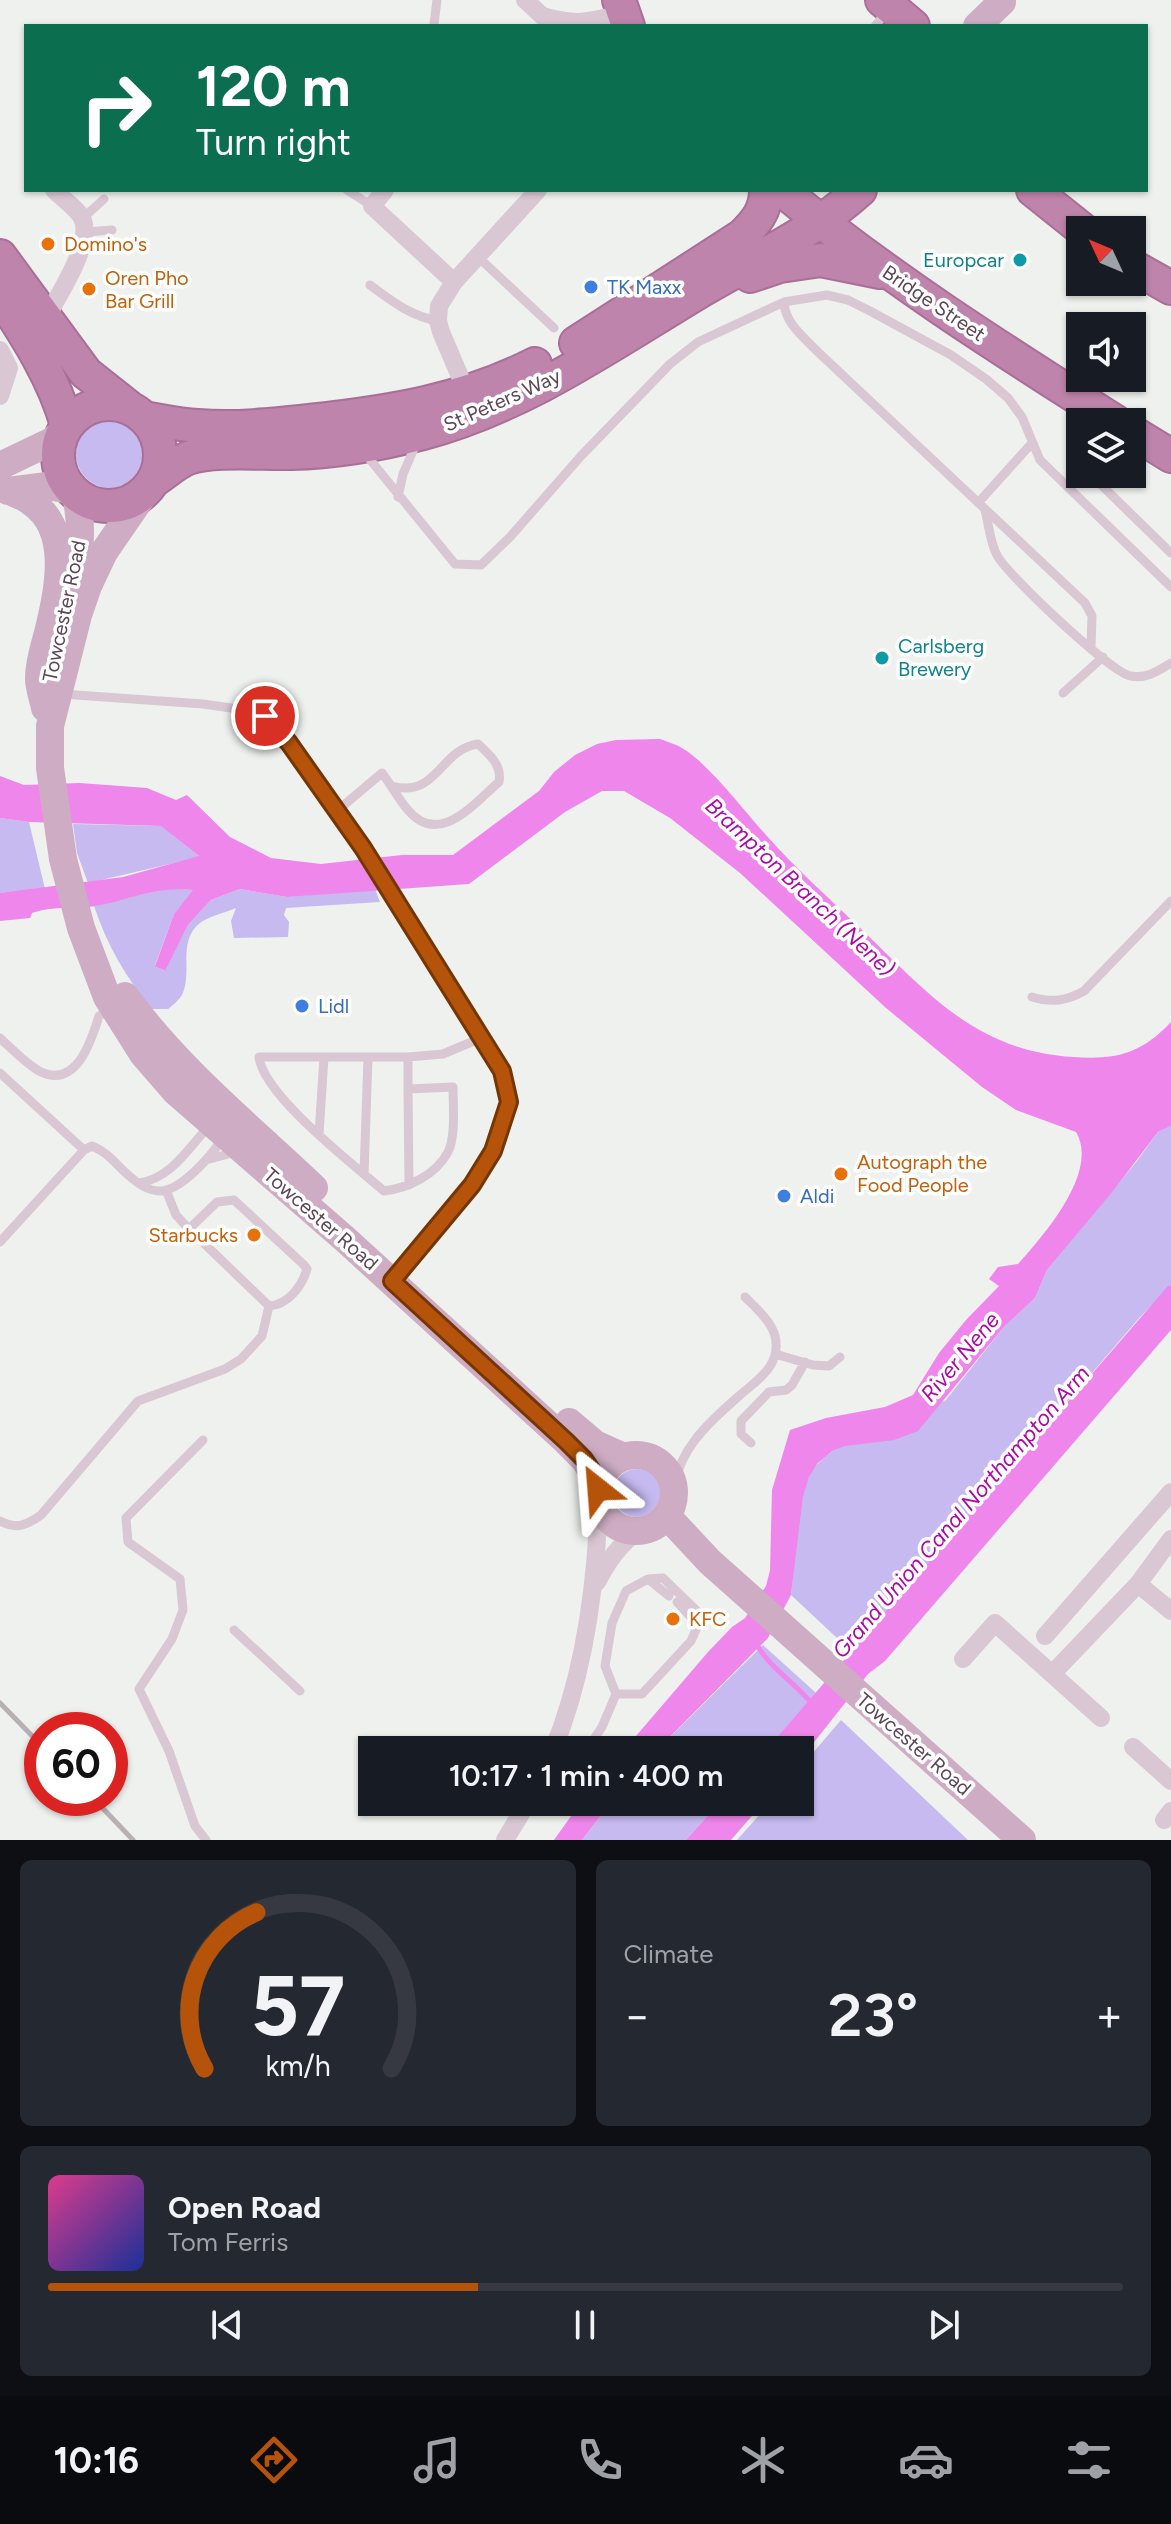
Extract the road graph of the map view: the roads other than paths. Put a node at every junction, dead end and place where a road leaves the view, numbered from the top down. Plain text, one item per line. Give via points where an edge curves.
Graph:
1 (437, 0) edge
2 (525, 0) edge
3 (623, 13) edge
4 (542, 23) edge
5 (434, 24) dead end
6 (56, 192) edge
7 (350, 192) edge
8 (383, 192) edge
9 (536, 192) edge
10 (858, 192) edge
11 (1036, 192) edge
12 (771, 196) edge
13 (104, 199) dead end
14 (372, 206) junction
15 (1066, 216) edge
16 (821, 222) junction
17 (84, 225) junction
18 (112, 230) dead end
19 (467, 269) junction
20 (1146, 274) edge
21 (891, 275) junction
22 (6, 277) edge
23 (65, 281) junction
24 (370, 285) dead end
25 (1171, 288) edge
26 (691, 297) junction
27 (784, 302) junction
28 (45, 320) junction
29 (438, 321) junction
30 (554, 328) dead end
31 (0, 350) edge
32 (467, 393) junction
33 (0, 396) edge
34 (1095, 408) edge
35 (138, 414) junction
36 (65, 428) junction
37 (346, 432) junction
38 (422, 434) junction
39 (1146, 439) edge
40 (1032, 443) junction
41 (1168, 451) edge
42 (3, 484) edge
43 (149, 486) junction
44 (1104, 488) edge
45 (73, 493) junction
46 (398, 497) junction
47 (982, 506) junction
48 (1171, 553) edge
49 (1171, 587) edge
50 (1091, 647) junction
51 (1103, 657) junction
52 (1171, 663) edge
53 (1063, 693) dead end
54 (51, 710) junction
55 (392, 786) junction
56 (338, 810) junction
57 (1171, 901) edge
58 (81, 928) junction
59 (1032, 997) dead end
60 (113, 1009) junction
61 (0, 1038) edge
62 (481, 1038) junction
63 (324, 1057) junction
64 (408, 1057) junction
65 (368, 1058) junction
66 (0, 1073) edge
67 (408, 1089) junction
68 (222, 1122) junction
69 (319, 1134) junction
70 (84, 1150) junction
71 (206, 1160) junction
72 (364, 1174) junction
73 (139, 1183) junction
74 (409, 1185) junction
75 (166, 1190) junction
76 (297, 1196) junction
77 (189, 1229) junction
78 (0, 1242) edge
79 (398, 1274) junction
80 (745, 1297) dead end
81 (269, 1306) junction
82 (775, 1354) junction
83 (840, 1357) dead end
84 (805, 1362) junction
85 (203, 1440) dead end
86 (751, 1443) dead end
87 (624, 1457) junction
88 (674, 1484) junction
89 (1171, 1492) edge
90 (600, 1493) junction
91 (667, 1516) junction
92 (1147, 1520) junction
93 (0, 1521) edge
94 (638, 1531) junction
95 (1171, 1536) edge
96 (648, 1579) junction
97 (1138, 1584) junction
98 (591, 1596) junction
99 (1171, 1611) edge
100 (698, 1625) junction
101 (234, 1630) dead end
102 (1045, 1636) dead end
103 (963, 1659) dead end
104 (1052, 1674) junction
105 (300, 1691) dead end
106 (616, 1694) junction
107 (1101, 1718) dead end
108 (558, 1736) edge
109 (596, 1736) edge
110 (1133, 1747) dead end
111 (1171, 1781) edge
112 (520, 1816) edge
113 (206, 1840) edge
114 (505, 1840) edge
115 (1022, 1840) edge

1 - 5 lane
2 - 4 street
3 - 4 street via 587,23
6 - 17 street
7 - 14 lane
8 - 14 street
9 - 19 street
10 - 16 highway, St Peters Way
11 - 15 highway
12 - 16 highway, Bridge Street
12 - 32 highway, St Peters Way via 760,218 742,236 575,344
13 - 17 lane
14 - 19 street
16 - 21 highway, Bridge Street
16 - 26 highway, St Peters Way
17 - 18 lane
17 - 23 street via 83,247
19 - 29 street via 442,299
19 - 30 lane
20 - 25 highway
21 - 26 highway via 821,260 802,262
21 - 34 highway, Bridge Street
22 - 23 street via 29,285
22 - 28 highway
22 - 36 highway via 61,405
23 - 28 street
24 - 29 lane via 417,317
26 - 38 highway, St Peters Way via 525,394
27 - 40 lane via 827,295 848,300 951,355 1008,398
27 - 46 lane via 718,331 670,364 481,565 455,564
27 - 47 lane via 793,326
28 - 35 highway via 86,373
29 - 32 street
31 - 33 street via 9,368
32 - 37 highway, St Peters Way
35 - 36 highway via 115,404 100,405 85,410
35 - 37 highway, St Peters Way via 195,426
35 - 43 highway via 154,431 160,452
36 - 42 main road
36 - 45 highway via 57,458
37 - 38 highway, St Peters Way
37 - 43 highway, St Peters Way via 296,453 187,459
37 - 46 lane
38 - 46 lane
39 - 41 highway
40 - 47 lane
40 - 49 lane via 1040,460
42 - 45 main road
42 - 54 main road via 39,508 58,549 58,591 39,681
43 - 45 highway via 123,505 108,507
43 - 54 main road, Towcester Road via 104,552 88,586
44 - 48 lane
45 - 54 main road, Towcester Road via 82,526 79,561 48,683
47 - 50 lane via 996,555 1011,575
47 - 50 lane via 1085,603 1092,616
50 - 51 lane
51 - 52 lane via 1128,676 1148,677
51 - 53 lane
54 - 56 lane via 203,704 252,711 265,716 289,743
54 - 58 main road, Towcester Road via 50,768 63,859
55 - 55 lane via 418,788 467,745 478,744 501,772 499,782 450,823 433,826 408,810
55 - 56 lane via 382,773
56 - 62 lane
57 - 59 lane via 1084,991 1058,1001
58 - 60 main road, Towcester Road
58 - 68 main road, Towcester Road via 126,998 191,1074
60 - 61 lane via 99,1016 78,1064 64,1074 44,1074
60 - 68 main road, Towcester Road via 176,1092
62 - 64 lane via 443,1054
62 - 79 lane via 502,1071 509,1102 493,1151 472,1185
63 - 65 lane
63 - 69 lane
63 - 69 lane via 259,1057 275,1092
64 - 65 lane
64 - 67 lane
65 - 72 lane
66 - 70 lane
67 - 74 lane
67 - 74 lane via 453,1087 449,1151
68 - 71 lane
68 - 73 lane via 154,1181
68 - 76 main road, Towcester Road
68 - 79 main road, Towcester Road via 330,1203
69 - 72 lane
70 - 73 lane via 103,1150
70 - 78 lane
71 - 75 lane
71 - 76 lane via 232,1153
72 - 74 lane via 384,1191
73 - 75 lane
75 - 77 lane via 176,1215
76 - 79 main road, Towcester Road
77 - 81 lane
77 - 81 lane via 217,1202 234,1200 307,1269 296,1290
79 - 87 main road, Towcester Road via 595,1444
79 - 90 main road, Towcester Road via 584,1459
80 - 82 lane via 770,1326
81 - 93 lane via 262,1336 241,1359 138,1401 41,1515 20,1526
82 - 84 lane
82 - 88 lane via 763,1378 697,1438 681,1459
83 - 84 lane via 829,1366
84 - 86 lane via 792,1385 769,1392 741,1421 741,1434
85 - 113 lane via 126,1518 128,1542 180,1579 183,1610 172,1639 139,1689 169,1751 195,1826
87 - 88 main road via 641,1455 657,1461
87 - 90 main road via 602,1475
88 - 91 main road
89 - 92 street
90 - 94 main road via 611,1522
90 - 98 street
91 - 94 main road
91 - 115 main road, Towcester Road via 710,1562
92 - 95 street
92 - 102 street
94 - 98 street via 608,1560
95 - 97 street
96 - 100 lane
96 - 100 lane via 663,1578 700,1614
96 - 106 lane via 626,1591 612,1623 605,1666
97 - 99 street
97 - 104 street
98 - 108 street via 579,1669
100 - 106 lane via 691,1641 642,1694
101 - 105 lane
103 - 104 street via 995,1623
104 - 107 street
106 - 109 lane
110 - 111 street
112 - 114 street

